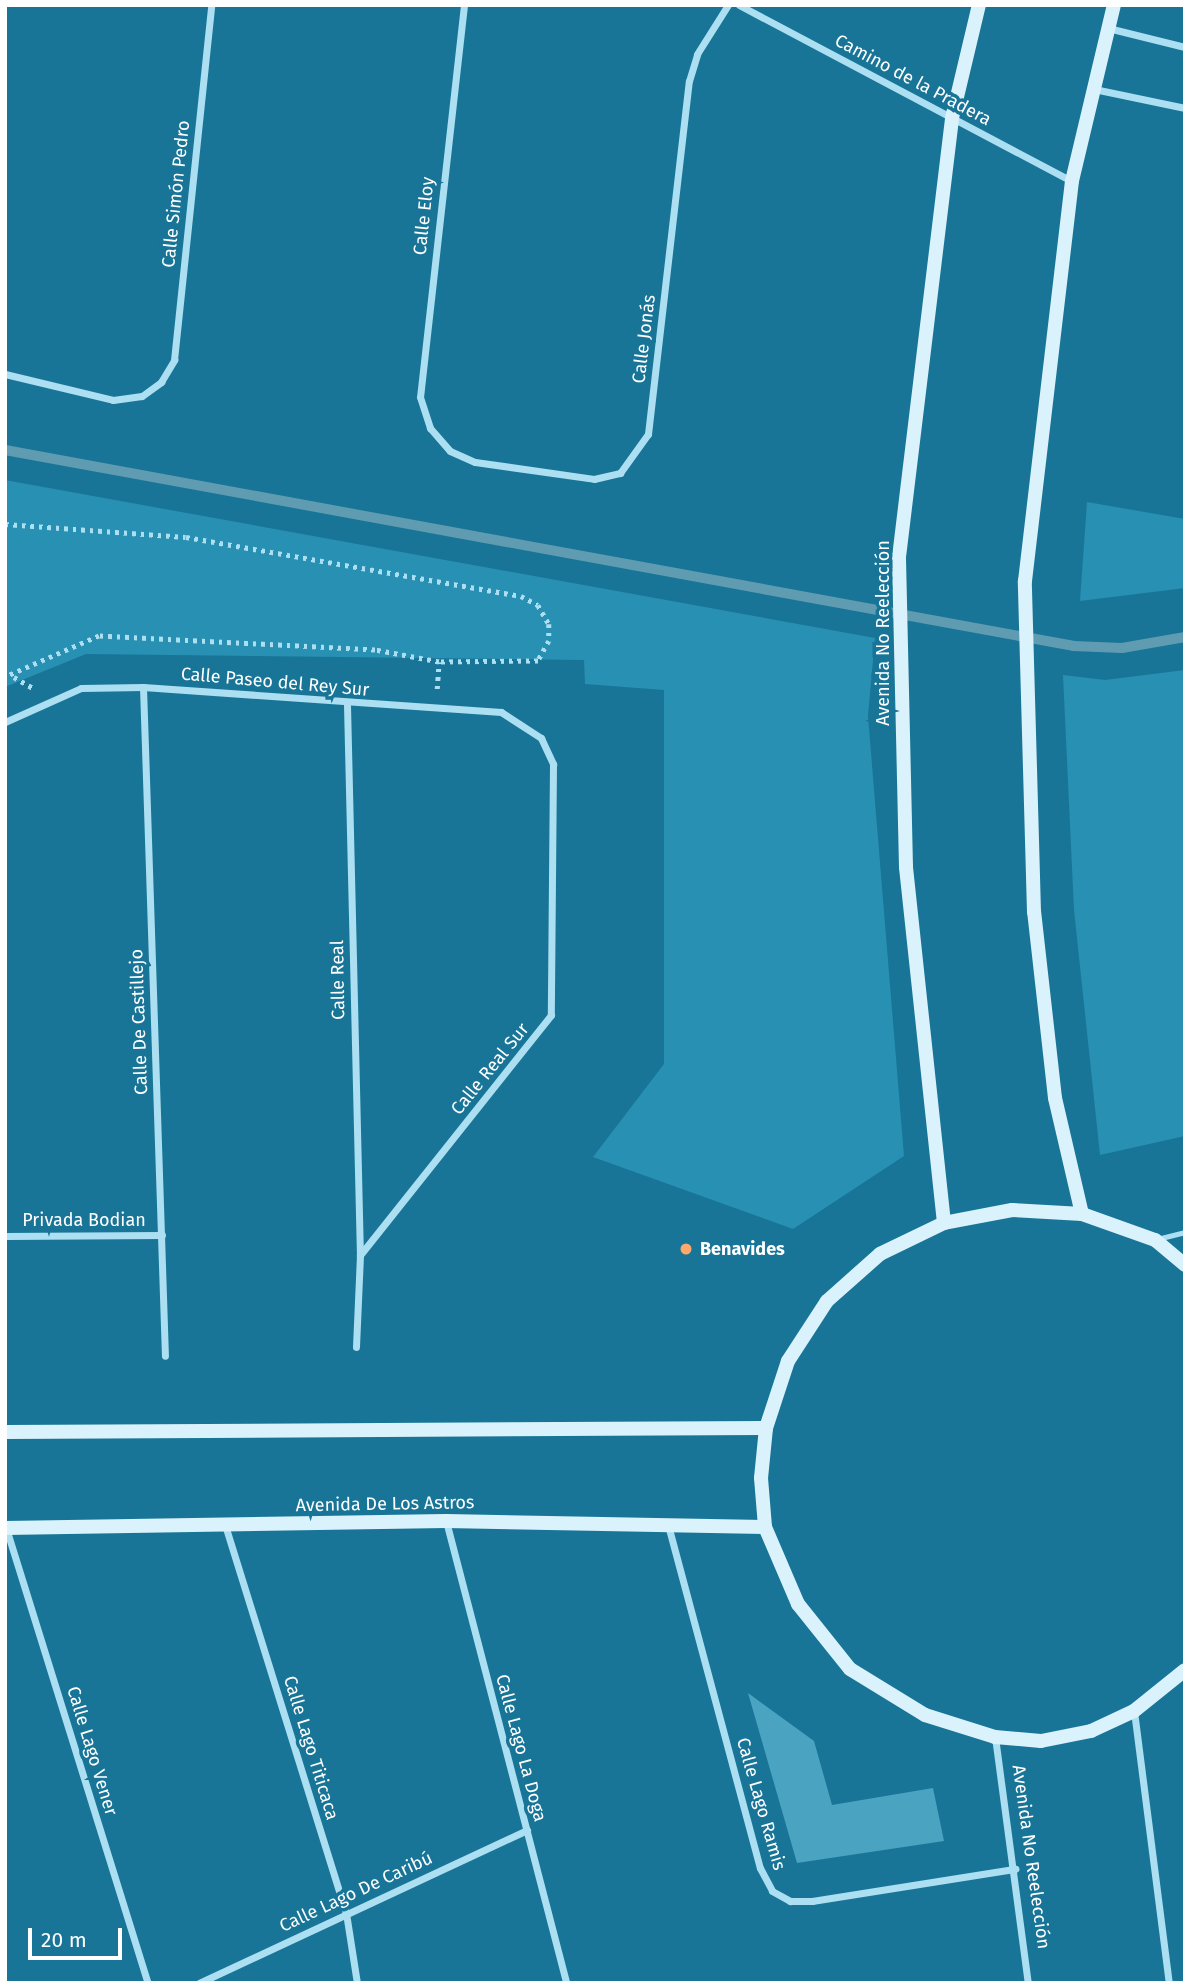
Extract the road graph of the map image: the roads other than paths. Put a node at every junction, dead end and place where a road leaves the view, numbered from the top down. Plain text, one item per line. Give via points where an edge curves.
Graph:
1 (211, 5) edge
2 (464, 5) edge
3 (728, 5) edge
4 (739, 5) edge
5 (979, 5) edge
6 (1114, 5) edge
7 (1108, 29) junction
8 (1185, 47) edge
9 (1094, 89) junction
10 (1185, 108) edge
11 (952, 118) junction
12 (1072, 181) junction
13 (5, 374) edge
14 (430, 428) joint
15 (143, 687) junction
16 (347, 705) junction
17 (5, 722) edge
18 (541, 738) joint
19 (1082, 1214) junction
20 (944, 1223) junction
21 (1185, 1233) edge
22 (162, 1235) junction
23 (5, 1236) edge
24 (1155, 1240) junction
25 (360, 1255) junction
26 (1185, 1265) edge
27 (356, 1347) dead end
28 (165, 1356) dead end
29 (765, 1429) junction
30 (5, 1432) edge
31 (446, 1521) junction
32 (225, 1525) junction
33 (668, 1525) junction
34 (765, 1527) junction
35 (6, 1528) edge
36 (1185, 1670) edge
37 (1134, 1711) junction
38 (995, 1737) junction
39 (527, 1830) junction
40 (1015, 1869) junction
41 (346, 1913) junction
42 (148, 1983) edge
43 (199, 1983) edge
44 (357, 1983) edge
45 (566, 1983) edge
46 (1028, 1983) edge
47 (1169, 1983) edge

1 - 13 street, Calle Simón Pedro via 174,360 161,382 142,396 113,400
2 - 14 street, Calle Eloy via 420,397
3 - 14 street, Calle Jonás via 697,54 690,81 648,434 637,457 620,473 594,479 475,462 450,451
4 - 11 street, Camino de la Pradera
5 - 11 main road, Avenida No Reelección
6 - 7 main road
7 - 8 street
7 - 9 main road
9 - 10 street
9 - 12 main road
11 - 12 street, Camino de la Pradera
11 - 20 main road, Avenida No Reelección via 899,557 906,867
12 - 19 main road via 1025,581 1034,912 1055,1098
15 - 16 street, Calle Paseo del Rey Sur
15 - 17 street, Calle Paseo del Rey Sur via 81,688
15 - 22 street, Calle De Castillejo
16 - 18 street, Calle Paseo del Rey Sur via 501,712
16 - 25 street, Calle Real
18 - 25 street, Calle Real Sur via 553,764 551,1015
19 - 20 main road via 1012,1210
19 - 24 main road
20 - 29 main road via 880,1254 827,1301 788,1361
21 - 24 lane
22 - 23 street, Privada Bodian
22 - 28 street, Calle De Castillejo
24 - 26 main road
25 - 27 street
29 - 30 main road
29 - 34 main road
31 - 32 main road, Avenida De Los Astros
31 - 33 main road, Avenida De Los Astros
31 - 39 street, Calle Lago La Doga
32 - 35 main road, Avenida De Los Astros
32 - 41 street, Calle Lago Titicaca
33 - 34 main road, Avenida De Los Astros
33 - 40 street, Calle Lago Ramis via 760,1868 772,1891 790,1901 812,1901
34 - 38 main road via 798,1604 850,1669 925,1715
35 - 42 street, Calle Lago Vener
36 - 37 main road
37 - 38 main road via 1091,1731 1041,1741
37 - 47 street
38 - 40 street, Avenida No Reelección
39 - 41 street, Calle Lago De Caribú
39 - 45 street, Calle Lago La Doga
40 - 46 street, Avenida No Reelección
41 - 43 street, Calle Lago De Caribú
41 - 44 street, Calle Lago Titicaca

